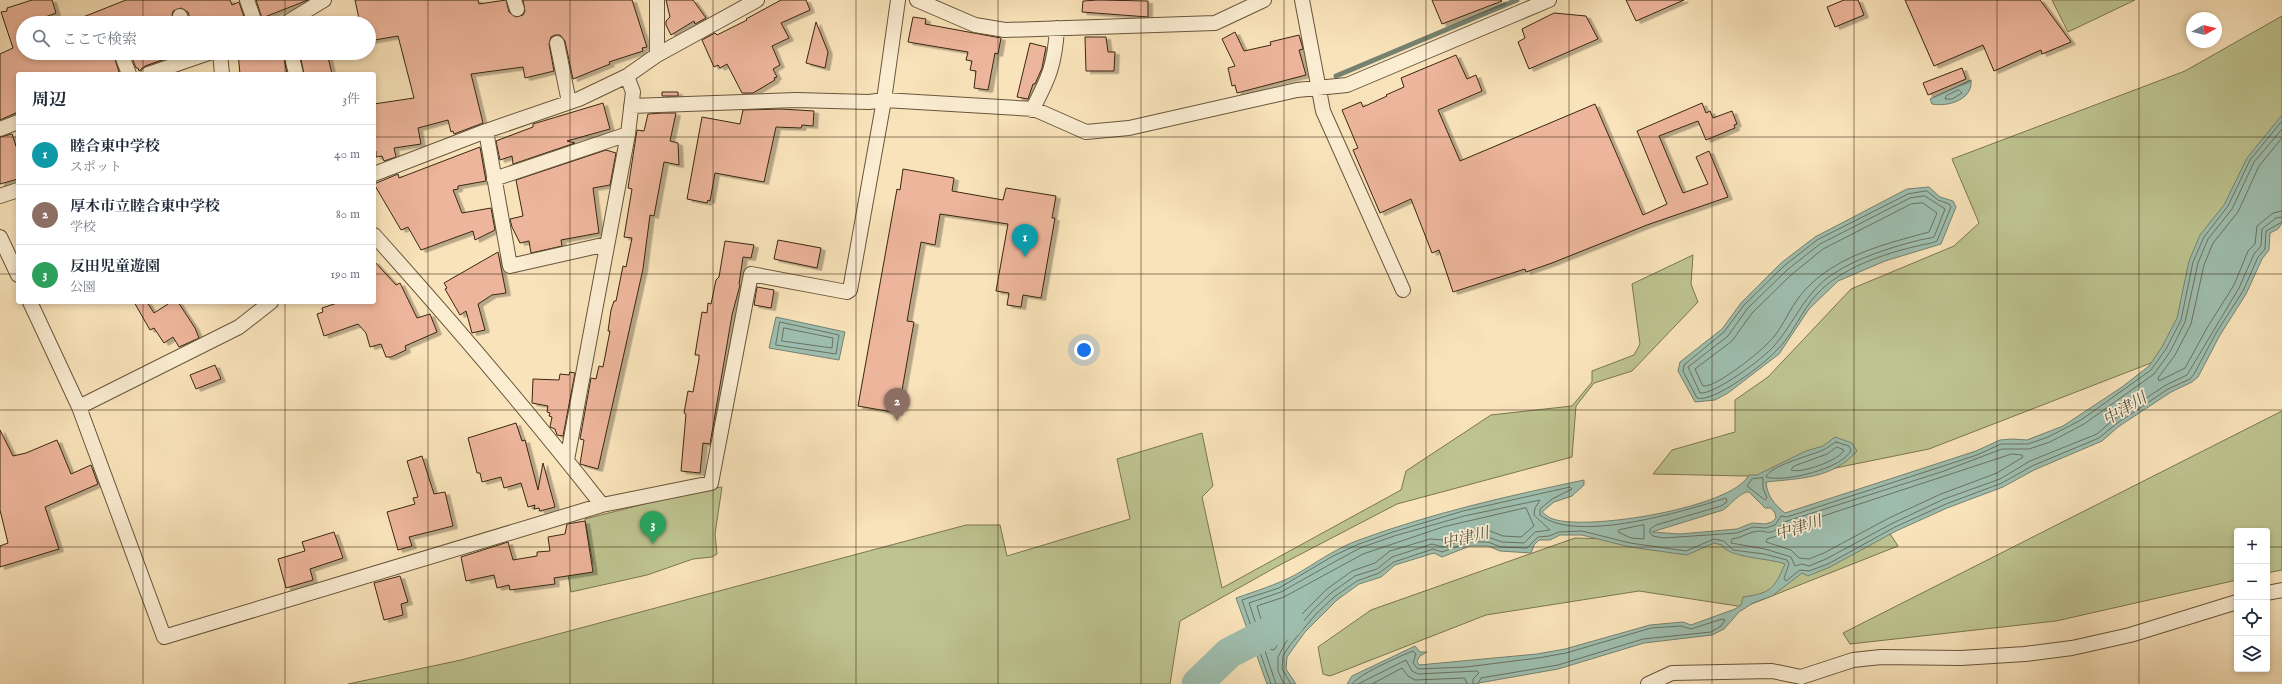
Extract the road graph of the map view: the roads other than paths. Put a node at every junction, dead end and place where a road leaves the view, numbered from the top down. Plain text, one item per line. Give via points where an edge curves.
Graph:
1 (247, 0) edge
2 (324, 0) edge
3 (657, 0) edge
4 (757, 0) edge
5 (898, 0) edge
6 (917, 0) edge
7 (1264, 0) edge
8 (1302, 0) edge
9 (1549, 0) edge
10 (253, 16) edge
11 (298, 16) edge
12 (1057, 28) junction
13 (557, 42) dead end
14 (657, 55) junction
15 (124, 60) edge
16 (182, 60) edge
17 (221, 60) edge
18 (292, 60) edge
19 (128, 72) edge
20 (153, 72) edge
21 (222, 72) edge
22 (295, 72) edge
23 (626, 76) junction
24 (1317, 87) junction
25 (884, 100) junction
26 (569, 102) junction
27 (631, 106) junction
28 (1032, 110) junction
29 (16, 123) edge
30 (0, 129) edge
31 (486, 131) junction
32 (628, 134) junction
33 (376, 173) edge
34 (494, 179) junction
35 (16, 191) edge
36 (0, 196) edge
37 (0, 237) edge
38 (376, 237) edge
39 (607, 244) junction
40 (16, 271) edge
41 (1403, 290) dead end
42 (31, 304) edge
43 (268, 304) edge
44 (79, 407) junction
45 (567, 460) junction
46 (602, 505) junction
47 (2282, 590) edge
48 (2270, 592) edge
49 (2234, 603) edge
50 (1803, 681) edge
51 (1648, 684) edge

1 - 10 street
2 - 11 street
3 - 14 street
4 - 14 street
5 - 25 street
6 - 12 street via 975,25 1005,30
7 - 12 street via 1215,23
8 - 24 street
9 - 24 street via 1347,85
12 - 28 street via 1049,78
13 - 26 street
14 - 23 street
15 - 19 street
16 - 20 street
17 - 21 street
18 - 22 street
23 - 26 street
23 - 27 street via 633,92
24 - 28 street via 1129,128 1086,132
24 - 41 street via 1323,111
25 - 27 street via 796,100
25 - 28 street
25 - 46 street via 850,290 847,292 751,274 711,483
26 - 31 street
27 - 32 street
29 - 30 street
31 - 33 street
31 - 34 street
32 - 34 street
32 - 39 street
34 - 39 street via 510,266
35 - 36 street
37 - 40 street
38 - 45 street via 442,310
39 - 45 street
42 - 44 street
43 - 44 street via 239,327
44 - 46 street via 164,637
45 - 46 street
47 - 48 street
49 - 50 street via 2130,635 2072,648 1961,658 1881,657 1853,660
50 - 51 street via 1772,671 1672,673

